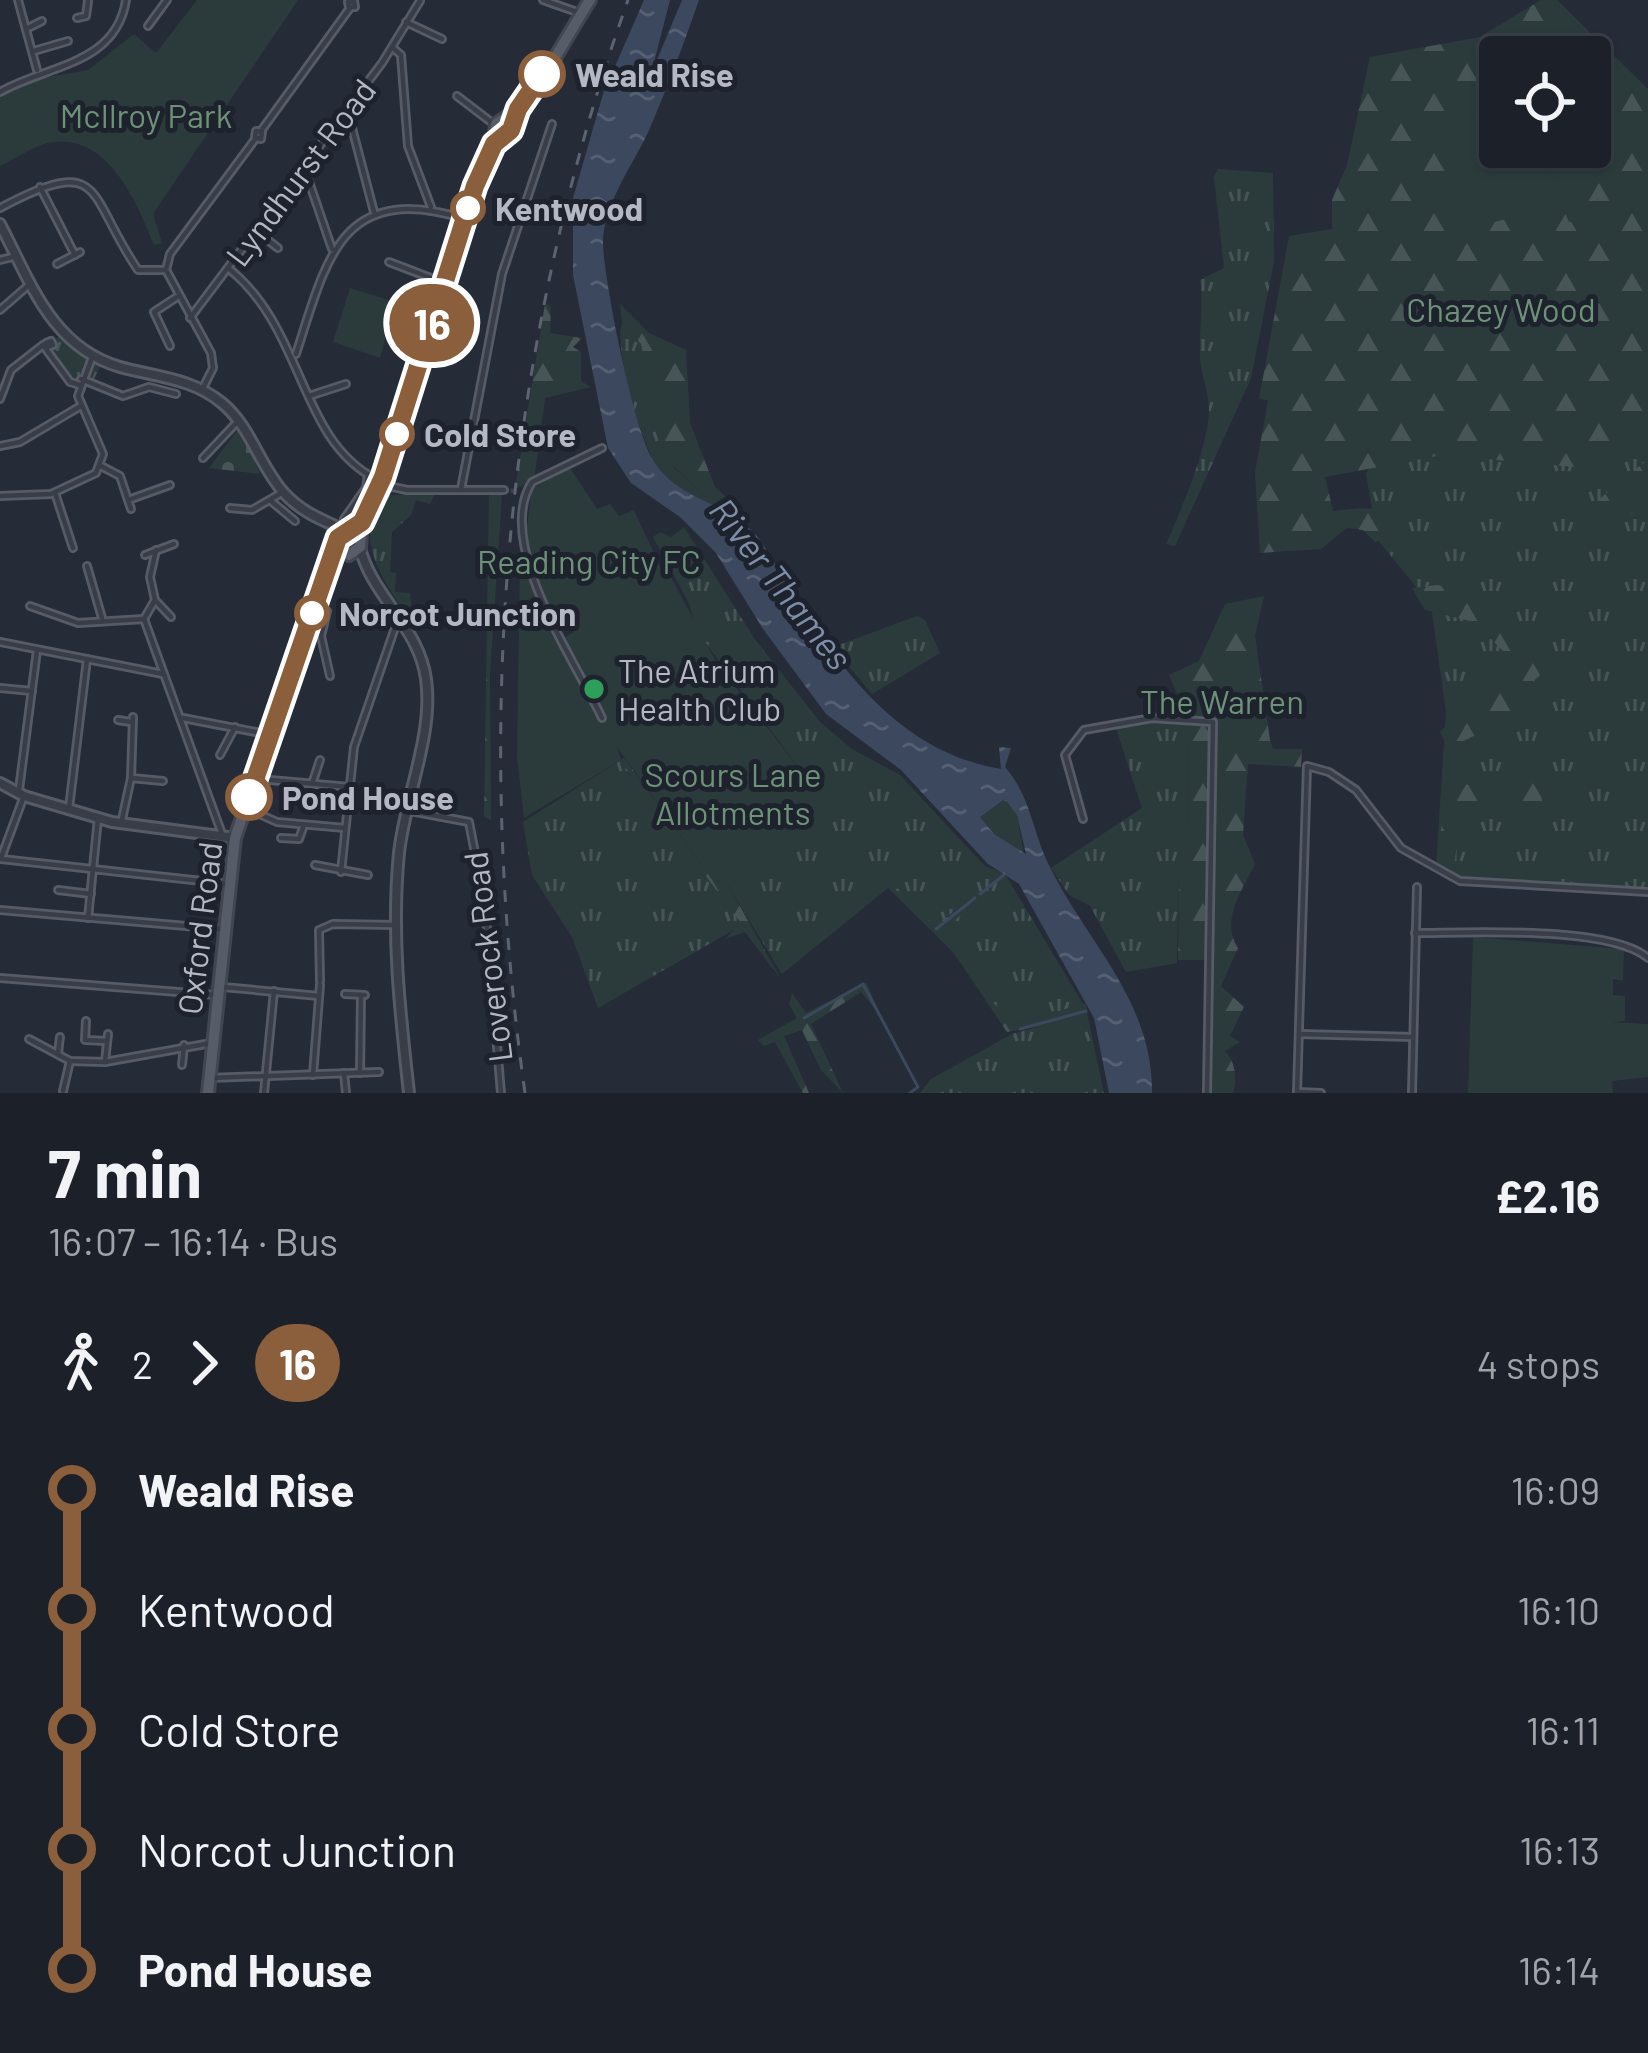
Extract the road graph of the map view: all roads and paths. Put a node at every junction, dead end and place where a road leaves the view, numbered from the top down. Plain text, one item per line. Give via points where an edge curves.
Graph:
1 (18, 0) edge
2 (126, 0) edge
3 (167, 0) edge
4 (543, 0) edge
5 (590, 0) edge
6 (88, 1) edge
7 (420, 1) edge
8 (352, 3) edge
9 (582, 14) junction
10 (77, 19) dead end
11 (44, 21) dead end
12 (408, 23) junction
13 (148, 26) dead end
14 (26, 28) junction
15 (65, 40) dead end
16 (442, 40) dead end
17 (393, 48) junction
18 (34, 51) junction
19 (37, 70) junction
20 (0, 92) edge
21 (458, 96) dead end
22 (347, 109) junction
23 (553, 124) dead end
24 (500, 125) junction
25 (304, 167) junction
26 (40, 187) junction
27 (0, 208) edge
28 (432, 210) junction
29 (375, 214) junction
30 (465, 219) junction
31 (0, 224) edge
32 (256, 231) junction
33 (278, 248) dead end
34 (332, 249) junction
35 (16, 256) junction
36 (0, 260) edge
37 (389, 262) dead end
38 (58, 264) dead end
39 (228, 268) junction
40 (166, 270) junction
41 (445, 283) junction
42 (30, 284) junction
43 (177, 297) junction
44 (0, 310) edge
45 (190, 318) junction
46 (170, 346) dead end
47 (93, 355) junction
48 (295, 356) junction
49 (81, 382) junction
50 (346, 384) dead end
51 (1, 388) edge
52 (202, 389) junction
53 (176, 394) dead end
54 (309, 396) junction
55 (0, 399) edge
56 (81, 411) junction
57 (239, 420) junction
58 (0, 446) edge
59 (602, 448) dead end
60 (208, 457) dead end
61 (100, 466) junction
62 (376, 480) junction
63 (170, 485) dead end
64 (461, 489) junction
65 (503, 490) tunnel mouth
66 (516, 491) tunnel mouth
67 (283, 492) junction
68 (526, 492) junction
69 (55, 493) junction
70 (0, 496) edge
71 (131, 499) junction
72 (271, 501) junction
73 (131, 508) dead end
74 (230, 508) dead end
75 (295, 521) dead end
76 (362, 522) junction
77 (344, 539) junction
78 (174, 544) dead end
79 (360, 544) junction
80 (74, 548) dead end
81 (157, 550) junction
82 (145, 555) dead end
83 (87, 566) dead end
84 (368, 571) junction
85 (154, 600) junction
86 (30, 606) dead end
87 (327, 611) dead end
88 (399, 616) junction
89 (171, 617) dead end
90 (102, 618) junction
91 (144, 619) junction
92 (307, 632) junction
93 (321, 636) junction
94 (0, 642) edge
95 (37, 650) junction
96 (313, 658) dead end
97 (87, 659) junction
98 (298, 661) junction
99 (162, 671) junction
100 (330, 676) dead end
101 (0, 688) edge
102 (32, 692) junction
103 (180, 717) junction
104 (602, 718) dead end
105 (118, 720) dead end
106 (235, 727) junction
107 (271, 735) junction
108 (221, 751) dead end
109 (320, 760) dead end
110 (130, 778) junction
111 (256, 779) junction
112 (163, 781) dead end
113 (0, 783) edge
114 (312, 784) junction
115 (349, 788) junction
116 (21, 793) junction
117 (245, 808) junction
118 (405, 811) junction
119 (68, 812) junction
120 (98, 818) junction
121 (1083, 819) dead end
122 (121, 824) junction
123 (304, 825) junction
124 (345, 828) junction
125 (228, 838) junction
126 (280, 838) dead end
127 (0, 860) edge
128 (315, 865) dead end
129 (93, 869) junction
130 (341, 872) junction
131 (368, 875) dead end
132 (229, 884) junction
133 (1417, 886) dead end
134 (58, 890) dead end
135 (1648, 892) edge
136 (91, 894) junction
137 (0, 910) edge
138 (88, 918) junction
139 (395, 925) junction
140 (224, 929) junction
141 (1415, 933) junction
142 (1648, 958) edge
143 (0, 977) edge
144 (217, 991) junction
145 (274, 992) junction
146 (345, 994) dead end
147 (319, 996) junction
148 (86, 1021) dead end
149 (1299, 1034) junction
150 (1413, 1036) junction
151 (61, 1037) dead end
152 (29, 1039) dead end
153 (211, 1043) junction
154 (184, 1045) junction
155 (58, 1053) junction
156 (70, 1060) junction
157 (105, 1062) junction
158 (182, 1065) dead end
159 (379, 1072) dead end
160 (344, 1073) junction
161 (360, 1073) junction
162 (313, 1075) junction
163 (266, 1076) junction
164 (209, 1078) junction
165 (63, 1091) edge
166 (208, 1093) edge
167 (264, 1093) edge
168 (346, 1093) edge
169 (409, 1093) edge
170 (501, 1093) edge
171 (1207, 1093) edge
172 (1297, 1093) edge
173 (1321, 1093) edge
174 (1412, 1093) edge

1 - 14 street
2 - 19 street via 117,32 101,48
3 - 13 street
4 - 9 street
5 - 9 main road
6 - 10 street via 86,16
7 - 12 street, Lyndhurst Road
8 - 40 street
9 - 24 main road
11 - 14 street
12 - 16 street
12 - 17 street, Lyndhurst Road
14 - 18 street
15 - 18 street
17 - 22 street, Lyndhurst Road
17 - 28 street via 401,55 408,146
18 - 19 street
19 - 20 street
21 - 24 street
22 - 25 street, Lyndhurst Road
22 - 29 street
23 - 64 street via 502,274
24 - 30 main road, Oxford Road
25 - 32 street, Lyndhurst Road
25 - 34 street
26 - 27 street
26 - 38 street via 78,254
26 - 40 street via 70,179 84,186 138,270
28 - 29 street
28 - 30 street
29 - 34 street
30 - 41 main road, Oxford Road
31 - 35 street
32 - 33 street
32 - 39 street, Lyndhurst Road
34 - 48 street
35 - 36 street
35 - 42 street
37 - 41 street
39 - 45 street, Lyndhurst Road
39 - 48 street via 260,299
40 - 43 street
41 - 62 main road, Oxford Road
42 - 44 street
42 - 47 street via 56,327
43 - 45 street
43 - 46 street via 154,312
45 - 52 street via 213,360
47 - 49 street
47 - 52 street
48 - 54 street
49 - 51 street via 70,382 48,347 28,352
49 - 53 street via 123,396 149,387
49 - 56 street
50 - 54 street
51 - 55 street
52 - 57 street
54 - 62 street via 327,435
56 - 58 street
56 - 61 street via 103,454
57 - 60 street
57 - 67 street
59 - 68 street
61 - 69 street
61 - 71 street via 120,476
62 - 64 street via 407,490
62 - 76 main road, Oxford Road
62 - 77 street, Oxford Road
63 - 71 street
64 - 65 street
66 - 68 street
67 - 72 street
67 - 77 street
68 - 104 street via 523,548
69 - 70 street
69 - 80 street
71 - 73 street
72 - 74 street via 245,512
72 - 75 street
76 - 77 main road, Oxford Road
76 - 79 main road, Oxford Road
77 - 79 main road
77 - 79 main road
77 - 84 street
77 - 92 main road, Oxford Road
78 - 81 street
79 - 84 street
81 - 82 street
81 - 85 street
83 - 90 street
84 - 88 street
85 - 89 street
85 - 91 street
86 - 90 street via 73,622
87 - 93 street
88 - 115 street via 354,747
88 - 118 street via 427,689
90 - 91 street
91 - 99 street
92 - 93 street
92 - 98 main road, Oxford Road
93 - 100 street
94 - 95 street
95 - 97 street
95 - 102 street
96 - 98 street
97 - 99 street
97 - 119 street
98 - 107 main road, Oxford Road
99 - 103 street
101 - 102 street
102 - 116 street
103 - 106 street
103 - 125 street
105 - 110 street via 132,719
106 - 107 street
106 - 108 street
107 - 111 main road, Oxford Road
109 - 114 street
110 - 112 street
110 - 122 street
111 - 114 street
111 - 117 main road, Oxford Road
113 - 116 street
114 - 115 street
115 - 124 street
116 - 119 street
116 - 127 street
117 - 123 street
117 - 125 main road, Oxford Road
118 - 139 street
118 - 170 street, Loverock Road via 469,822 484,897
119 - 120 street
120 - 122 street
120 - 129 street
121 - 171 street via 1065,755 1084,730 1152,718 1213,722
122 - 125 street
123 - 124 street
123 - 126 street via 299,839
124 - 130 street
125 - 132 main road, Oxford Road
127 - 129 street
128 - 130 street
129 - 132 street
129 - 136 street
130 - 131 street
132 - 140 main road, Oxford Road
133 - 141 street
134 - 136 street
135 - 149 street via 1460,881 1401,848 1356,790 1307,766
136 - 138 street
137 - 138 street
138 - 140 street
139 - 147 street via 319,930
139 - 169 street
140 - 144 main road, Oxford Road
141 - 142 street via 1527,933 1628,946
141 - 150 street
143 - 144 street
144 - 145 street
144 - 153 main road, Oxford Road
145 - 147 street
145 - 163 street
146 - 161 street via 363,995
147 - 162 street
148 - 157 street via 85,1040 108,1038
149 - 150 street
149 - 172 street
150 - 174 street
151 - 155 street
152 - 155 street
153 - 154 street
153 - 164 main road, Oxford Road
154 - 157 street
154 - 158 street
155 - 156 street
156 - 157 street
156 - 165 street
159 - 161 street
160 - 161 street
160 - 162 street
160 - 168 street
162 - 163 street
163 - 164 street
163 - 167 street
164 - 166 main road, Oxford Road
172 - 173 street

